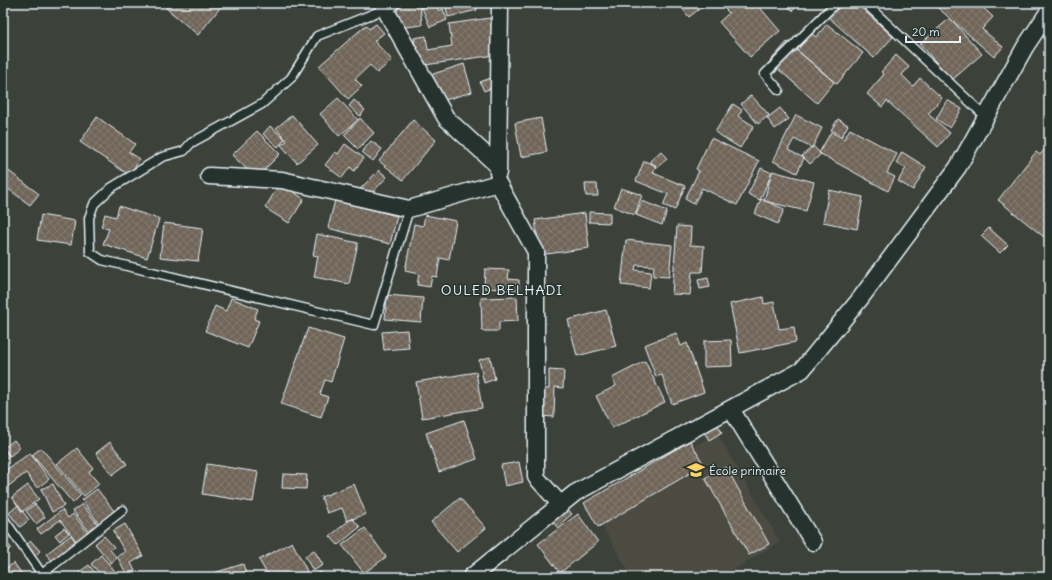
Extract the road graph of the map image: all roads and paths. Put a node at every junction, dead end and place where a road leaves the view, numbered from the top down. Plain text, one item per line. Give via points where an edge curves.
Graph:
1 (500, 3) edge
2 (836, 3) edge
3 (865, 3) edge
4 (388, 6) edge
5 (1049, 11) edge
6 (779, 90) dead end
7 (986, 117) junction
8 (498, 166) junction
9 (209, 176) dead end
10 (498, 182) junction
11 (409, 209) junction
12 (731, 409) junction
13 (561, 505) junction
14 (123, 510) dead end
15 (3, 518) edge
16 (813, 542) dead end
17 (43, 576) edge
18 (470, 577) edge

1 - 8 street
2 - 6 lane via 765,74
3 - 7 lane
4 - 8 street via 446,118
4 - 11 lane via 317,36 291,78 262,104 191,143 184,151 162,157 111,188 94,204 89,218 90,252 102,260 374,325
5 - 7 street via 1025,47
7 - 12 street via 958,167 860,299 802,370
8 - 10 street
9 - 11 street via 282,180
10 - 11 street
10 - 13 street via 536,252 536,477
12 - 13 street via 575,493
12 - 16 street
13 - 18 street
14 - 17 lane
15 - 17 lane

